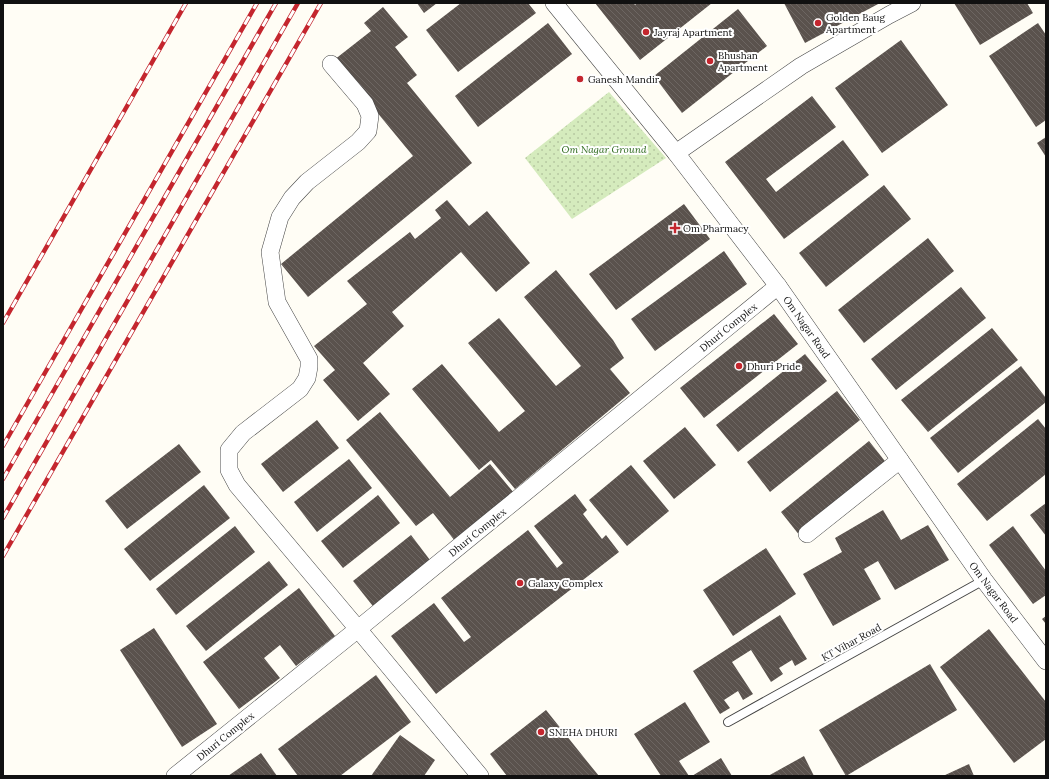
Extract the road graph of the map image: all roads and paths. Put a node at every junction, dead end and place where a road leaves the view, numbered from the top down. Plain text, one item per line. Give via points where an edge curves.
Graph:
1 (554, 3) edge
2 (912, 3) edge
3 (331, 64) dead end
4 (676, 153) junction
5 (778, 286) junction
6 (900, 460) junction
7 (807, 534) dead end
8 (984, 580) junction
9 (358, 628) junction
10 (1046, 661) edge
11 (728, 722) dead end
12 (175, 776) edge
13 (480, 776) edge

1 - 4 street, Om Nagar Road
2 - 4 street via 801,66
3 - 9 street via 365,104 370,116 368,131 358,142 307,182 292,198 280,217 270,252 277,302 309,359 307,378 300,389 243,433 228,450 229,470 237,485
4 - 5 street, Om Nagar Road
5 - 6 street, Om Nagar Road
5 - 9 street, Dhuri Complex
6 - 7 street
6 - 8 street, Om Nagar Road
8 - 10 street, Om Nagar Road
8 - 11 lane, KT Vihar Road
9 - 12 street, Dhuri Complex
9 - 13 street

